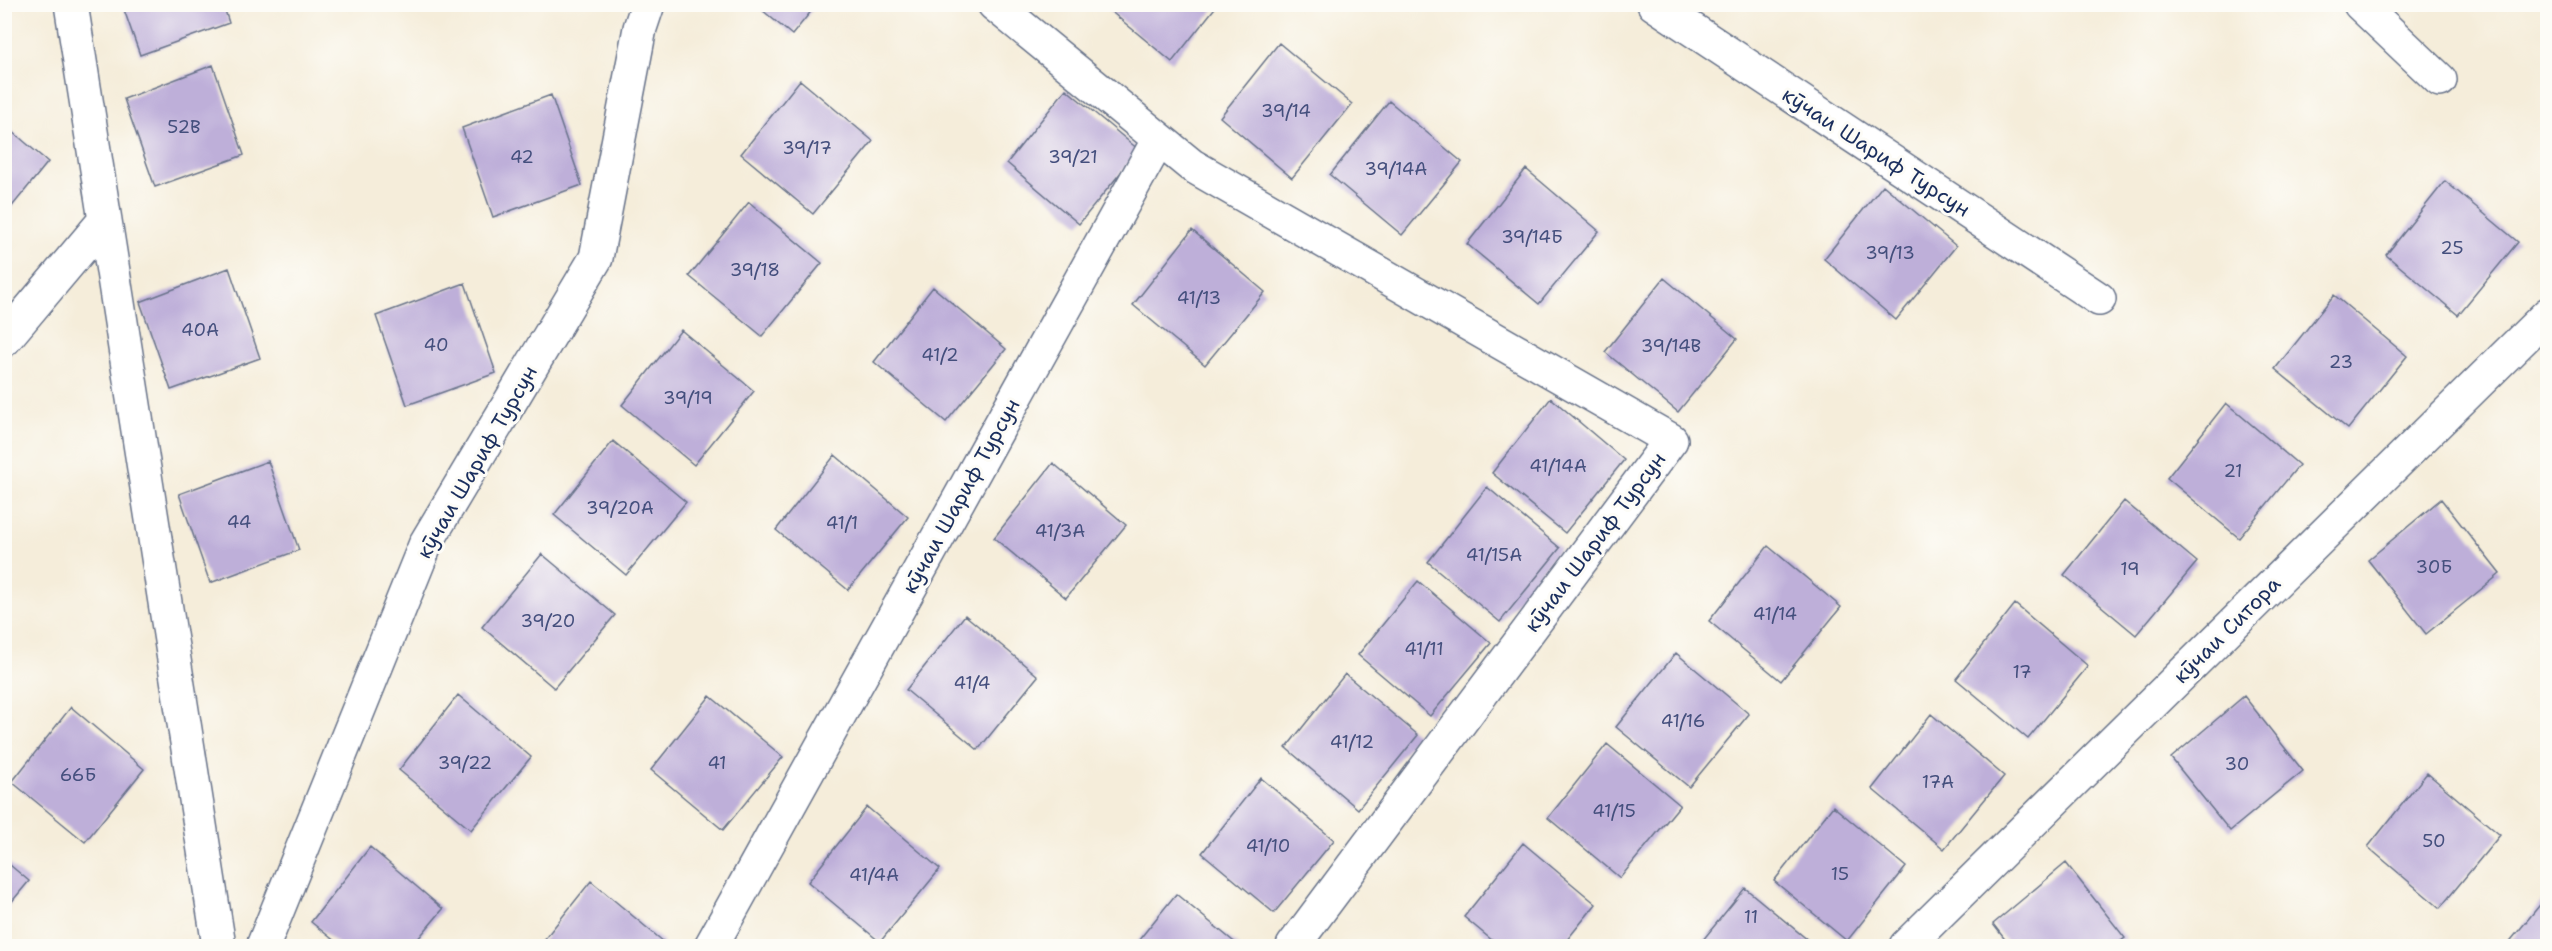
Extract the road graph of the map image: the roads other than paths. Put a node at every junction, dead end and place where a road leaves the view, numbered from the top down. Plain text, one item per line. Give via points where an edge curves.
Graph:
1 (71, 4) edge
2 (994, 4) edge
3 (1654, 4) edge
4 (2360, 4) edge
5 (644, 8) edge
6 (2440, 80) dead end
7 (1159, 139) junction
8 (105, 220) junction
9 (2099, 298) dead end
10 (2547, 314) edge
11 (4, 340) edge
12 (219, 946) edge
13 (263, 946) edge
14 (711, 946) edge
15 (1293, 946) edge
16 (1906, 946) edge

1 - 8 street
2 - 7 street, кӯчаи Шариф Турсун
3 - 9 street, кӯчаи Шариф Турсун
4 - 6 street
5 - 13 street, кӯчаи Шариф Турсун via 596,258 426,543
7 - 14 street, кӯчаи Шариф Турсун
7 - 15 street, кӯчаи Шариф Турсун via 1191,165 1671,440
8 - 11 street
8 - 12 street
10 - 16 street, кӯчаи Ситора

